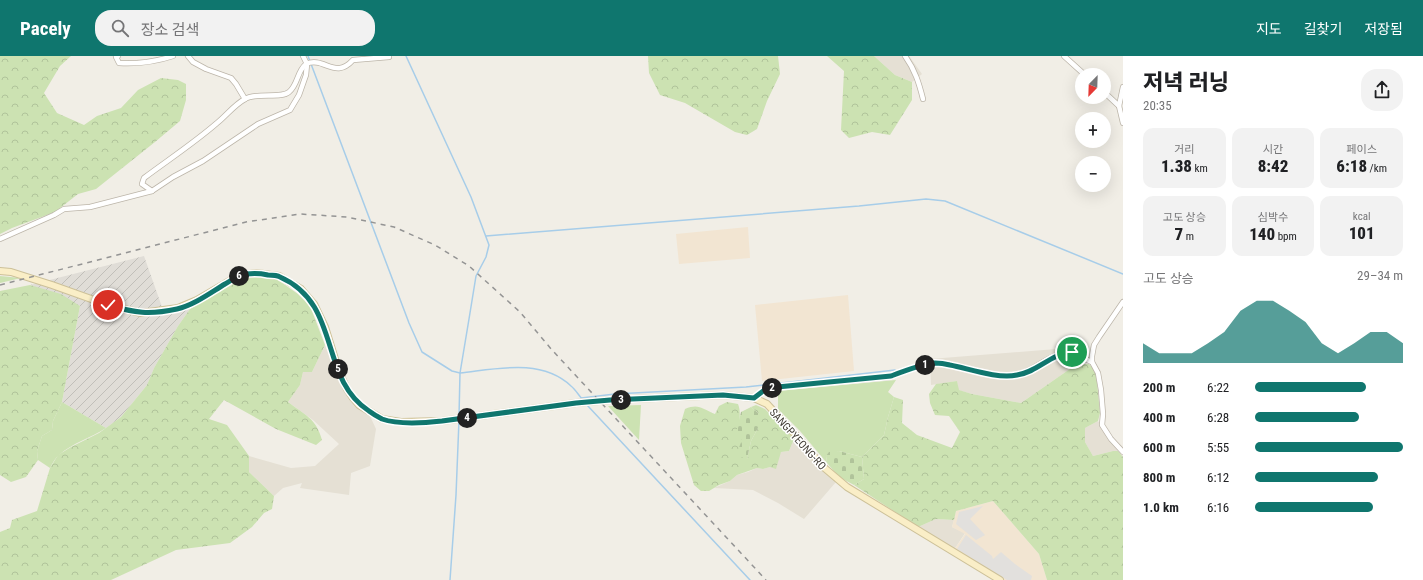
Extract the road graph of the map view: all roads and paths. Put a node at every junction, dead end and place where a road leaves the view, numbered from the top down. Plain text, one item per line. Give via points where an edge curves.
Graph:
1 (118, 56) edge
2 (173, 56) edge
3 (188, 56) edge
4 (303, 56) edge
5 (906, 56) edge
6 (1064, 56) edge
7 (389, 57) dead end
8 (307, 64) junction
9 (1077, 68) edge
10 (1123, 87) edge
11 (245, 99) junction
12 (923, 99) dead end
13 (1111, 99) edge
14 (1119, 106) junction
15 (1123, 123) edge
16 (152, 191) junction
17 (0, 238) edge
18 (0, 271) edge
19 (1123, 302) edge
20 (1094, 345) junction
21 (1081, 356) junction
22 (1092, 362) junction
23 (754, 398) junction
24 (1123, 452) edge
25 (1000, 580) edge

1 - 2 street via 116,57 120,63 132,64
3 - 11 street via 206,69 231,78
4 - 8 street
5 - 12 street via 918,79
6 - 9 street
7 - 8 street via 353,60 347,66 338,67 318,60
8 - 11 street via 300,69 294,85 284,95 262,95
8 - 16 street via 299,95 290,110 258,124
10 - 14 street
11 - 16 street via 144,178 142,184
13 - 14 street
14 - 15 street
16 - 17 street via 90,207 64,209
18 - 23 main road, SANGPYEONG-RO via 11,272 108,305 141,313 178,308 238,276 256,273 279,276 301,289 314,304 347,389 359,405 382,419 424,423 592,401 723,395
19 - 20 street
20 - 21 street via 1088,356
20 - 22 street
21 - 22 street
21 - 23 street via 1072,352 1062,353 1032,370 1016,375 985,373 935,363 891,376 767,388
22 - 24 street via 1099,379 1102,425
23 - 25 main road, SANGPYEONG-RO via 767,404 821,465 847,487

